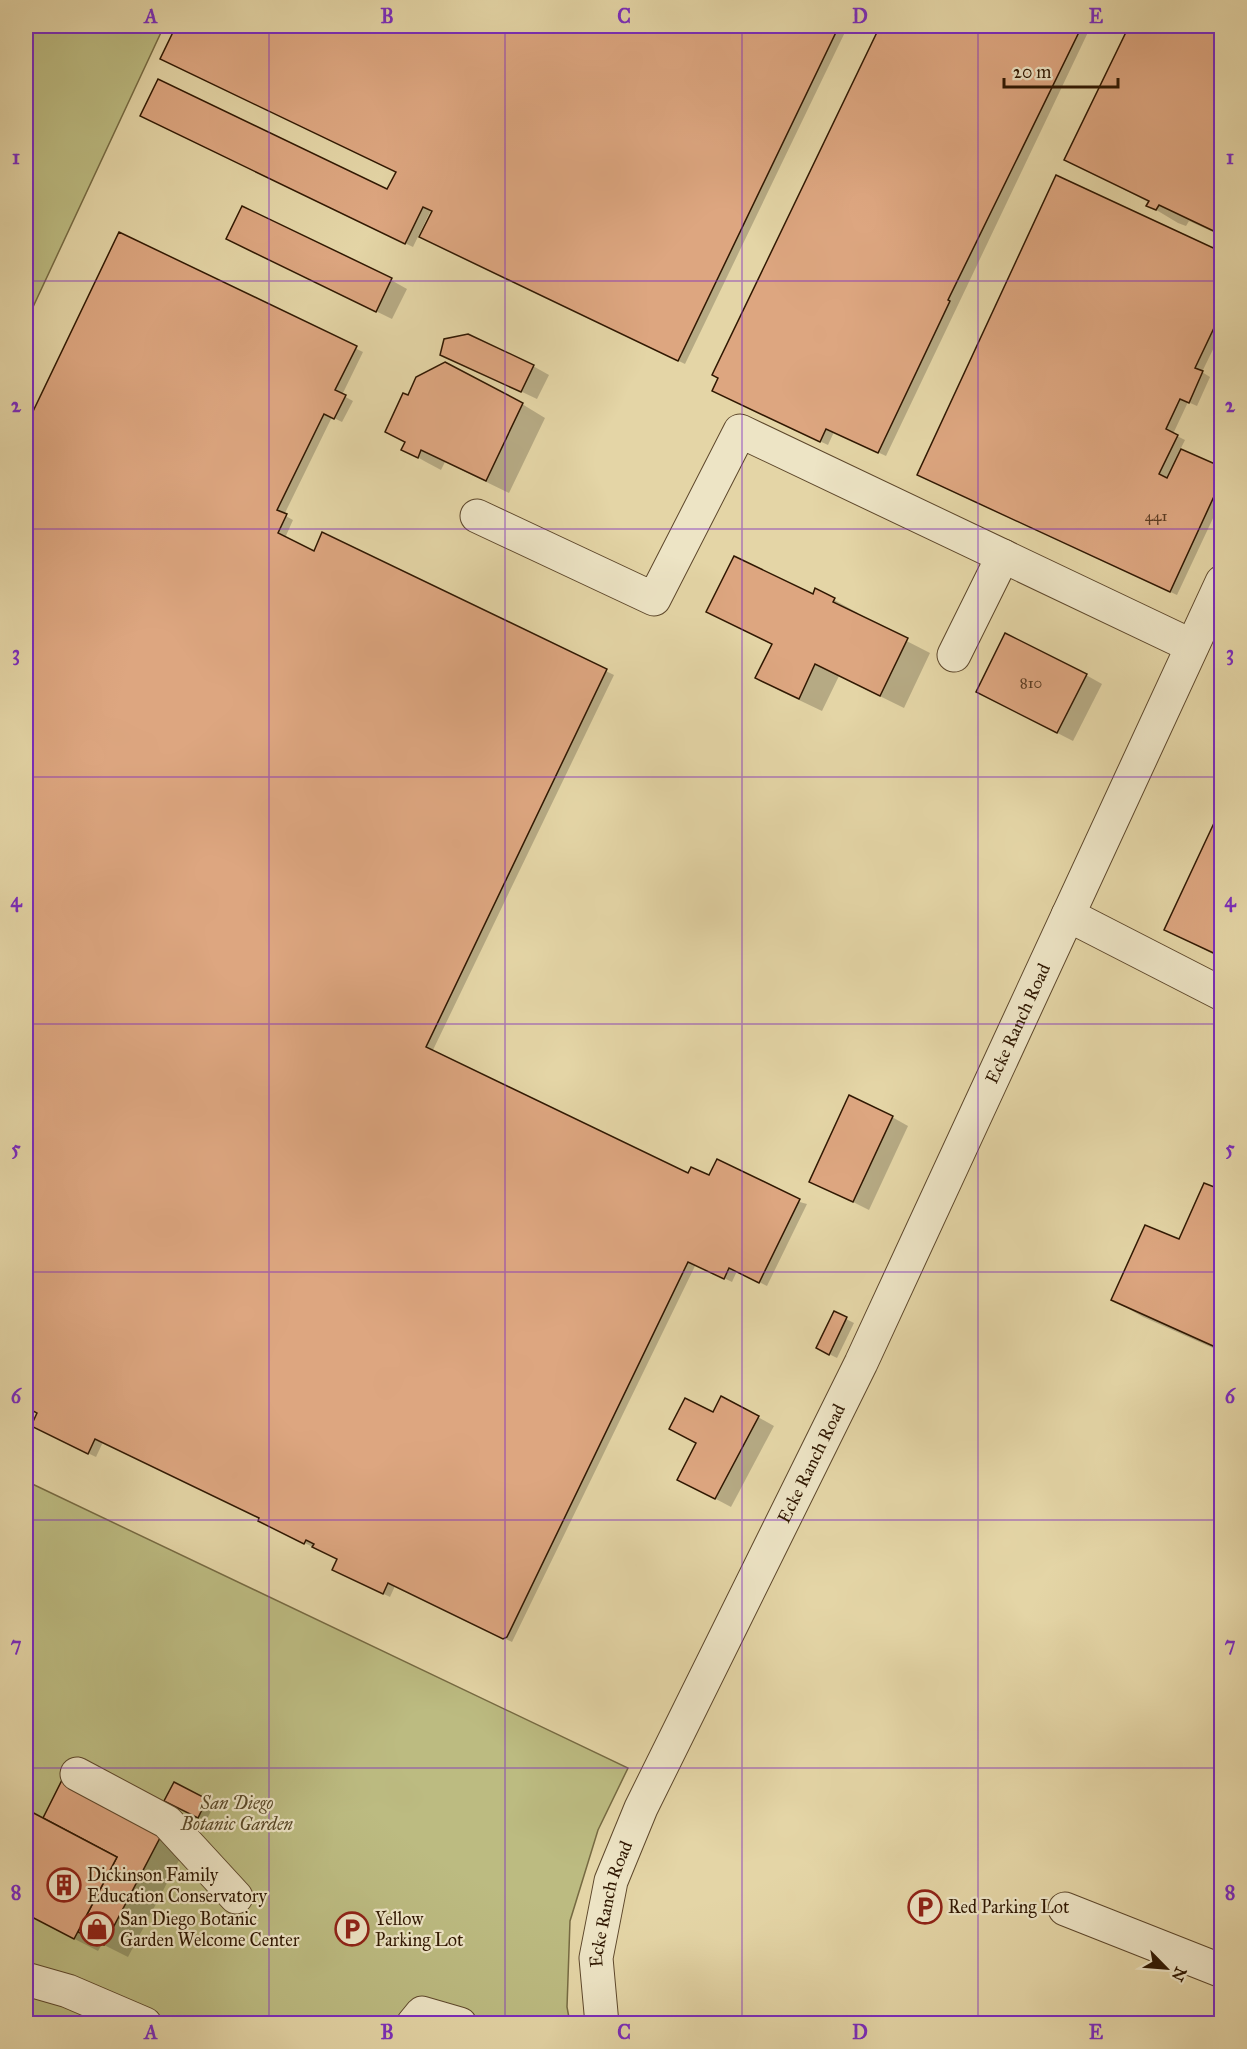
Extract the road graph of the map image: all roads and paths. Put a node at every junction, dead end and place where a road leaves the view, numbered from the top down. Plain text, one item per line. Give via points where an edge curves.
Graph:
1 (477, 516) dead end
2 (1003, 556) junction
3 (1218, 599) edge
4 (1192, 646) junction
5 (954, 655) dead end
6 (1068, 915) junction
7 (1221, 994) edge
8 (77, 1774) dead end
9 (236, 1897) dead end
10 (1065, 1909) dead end
11 (1221, 1971) edge
12 (26, 1979) edge
13 (145, 2024) edge
14 (413, 2024) edge
15 (460, 2024) edge
16 (602, 2024) edge

1 - 2 street via 654,599 740,431
2 - 4 street
2 - 5 street
3 - 4 street, Ecke Ranch Road
4 - 6 street, Ecke Ranch Road
6 - 7 street
6 - 16 street, Ecke Ranch Road via 861,1363 641,1808 611,1881 596,1958
8 - 9 street via 167,1822
10 - 11 street
12 - 13 street via 51,1985
14 - 15 street via 422,2013

